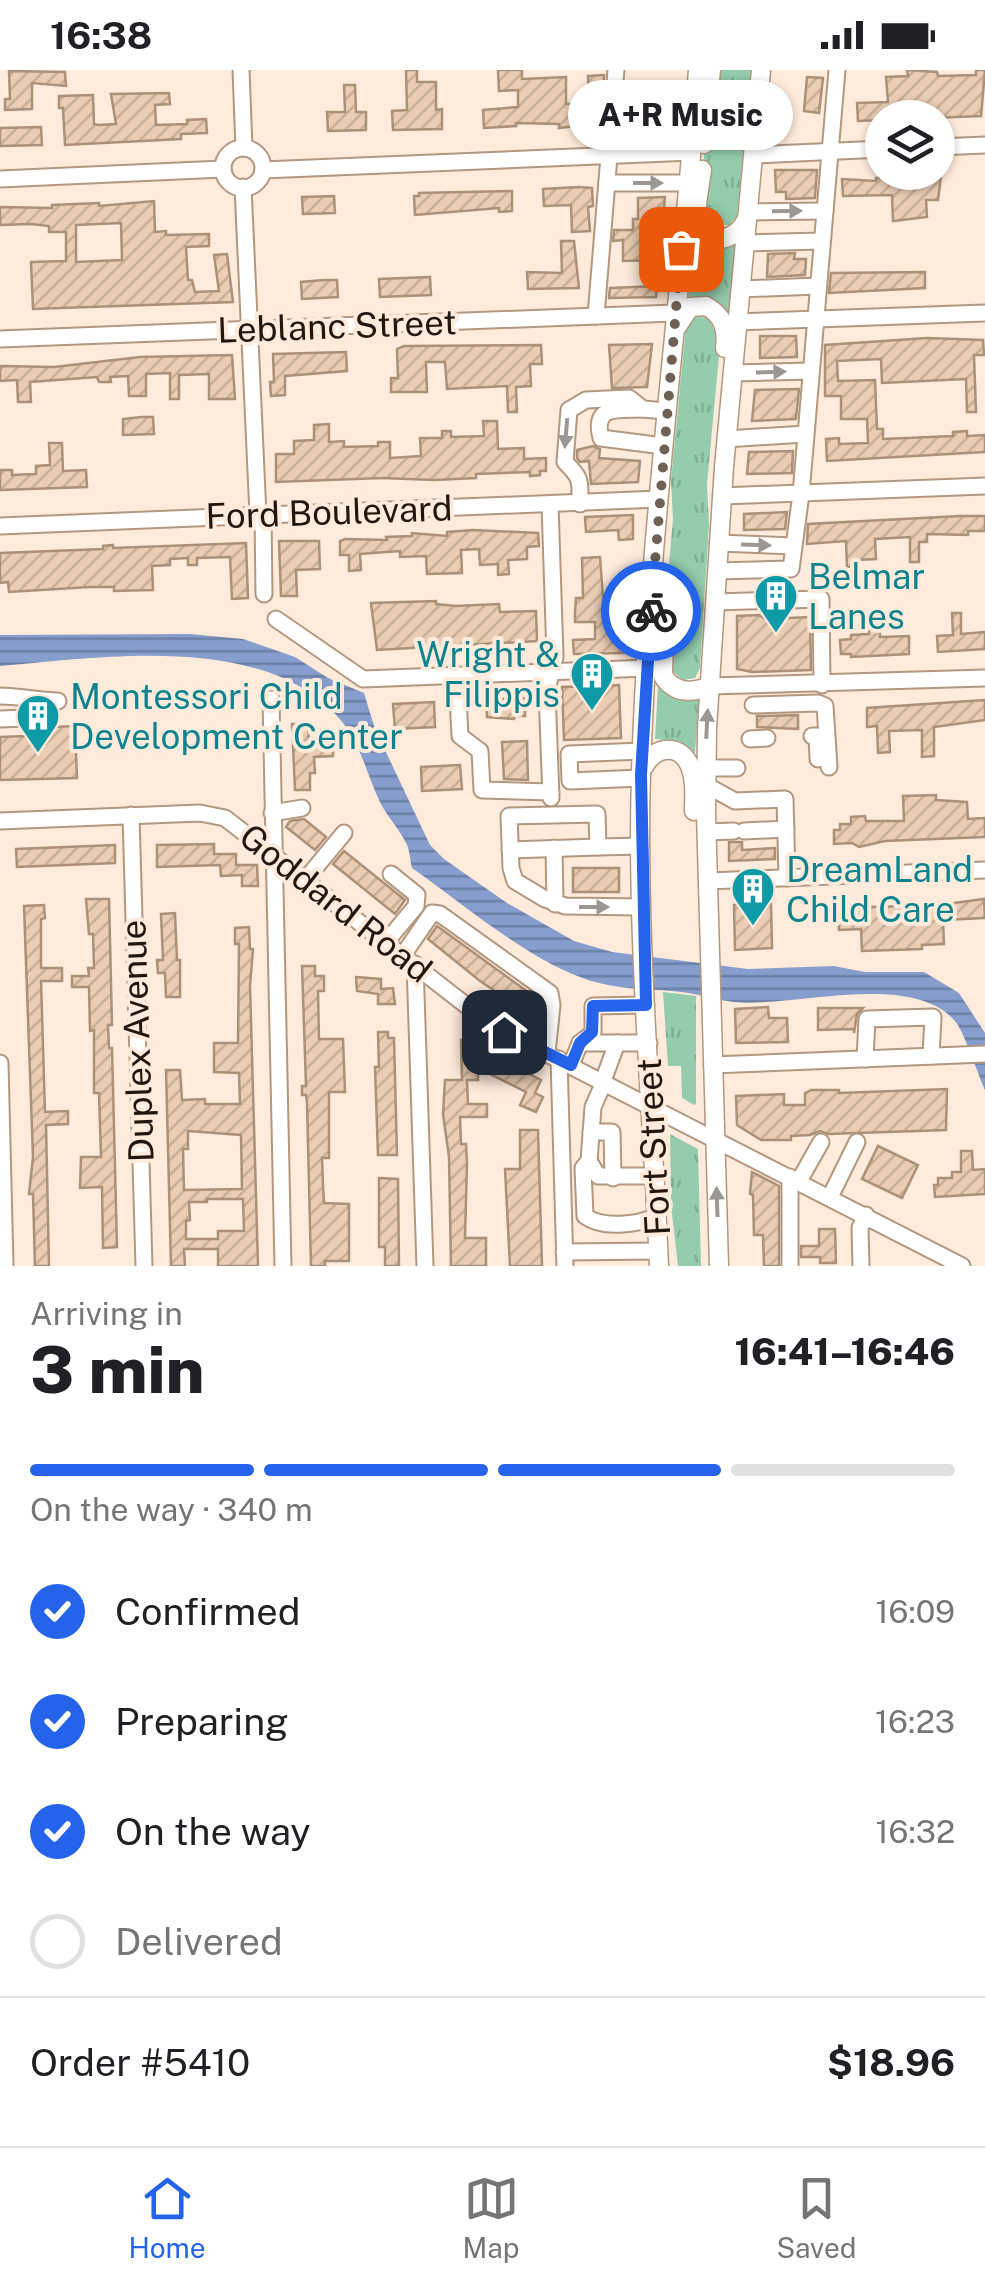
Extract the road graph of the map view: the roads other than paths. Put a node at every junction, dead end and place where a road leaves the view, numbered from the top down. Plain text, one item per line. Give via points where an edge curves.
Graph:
1 (240, 70) edge
2 (616, 70) edge
3 (698, 70) edge
4 (711, 70) edge
5 (761, 70) edge
6 (836, 70) edge
7 (985, 145) edge
8 (955, 146) edge
9 (244, 148) junction
10 (865, 150) edge
11 (831, 151) junction
12 (692, 152) junction
13 (754, 155) junction
14 (609, 156) junction
15 (224, 169) junction
16 (263, 170) junction
17 (0, 178) edge
18 (607, 183) junction
19 (688, 183) junction
20 (243, 188) junction
21 (825, 210) junction
22 (749, 214) junction
23 (822, 241) junction
24 (746, 243) junction
25 (817, 286) junction
26 (741, 289) junction
27 (674, 313) junction
28 (985, 314) edge
29 (596, 316) junction
30 (814, 320) junction
31 (738, 322) junction
32 (249, 330) junction
33 (672, 336) junction
34 (0, 339) edge
35 (810, 371) junction
36 (732, 373) junction
37 (642, 409) junction
38 (666, 411) junction
39 (805, 434) junction
40 (726, 438) junction
41 (663, 450) junction
42 (985, 486) edge
43 (801, 494) junction
44 (721, 496) junction
45 (658, 499) junction
46 (550, 504) junction
47 (580, 504) junction
48 (260, 515) junction
49 (0, 526) edge
50 (718, 544) junction
51 (793, 546) junction
52 (717, 571) junction
53 (264, 594) dead end
54 (715, 602) junction
55 (276, 619) dead end
56 (647, 668) junction
57 (550, 672) junction
58 (457, 676) junction
59 (985, 678) edge
60 (828, 685) junction
61 (709, 686) junction
62 (0, 696) edge
63 (271, 699) dead end
64 (58, 701) dead end
65 (753, 705) dead end
66 (25, 718) dead end
67 (0, 719) edge
68 (812, 736) dead end
69 (642, 750) junction
70 (825, 767) junction
71 (737, 768) dead end
72 (706, 776) junction
73 (641, 777) junction
74 (302, 808) dead end
75 (272, 813) junction
76 (131, 816) junction
77 (0, 821) edge
78 (786, 829) junction
79 (706, 832) junction
80 (344, 833) dead end
81 (641, 846) junction
82 (598, 847) junction
83 (554, 848) junction
84 (510, 850) junction
85 (272, 853) junction
86 (985, 870) edge
87 (391, 874) dead end
88 (787, 878) junction
89 (306, 879) junction
90 (708, 881) junction
91 (556, 904) junction
92 (709, 904) junction
93 (642, 907) junction
94 (386, 942) junction
95 (409, 960) junction
96 (646, 999) junction
97 (580, 1043) junction
98 (617, 1043) junction
99 (648, 1043) junction
100 (985, 1054) edge
101 (930, 1056) junction
102 (559, 1059) junction
103 (865, 1059) junction
104 (0, 1063) edge
105 (712, 1065) junction
106 (603, 1081) junction
107 (652, 1105) junction
108 (591, 1132) junction
109 (715, 1137) junction
110 (820, 1142) dead end
111 (858, 1142) dead end
112 (590, 1161) junction
113 (655, 1176) junction
114 (613, 1178) junction
115 (794, 1179) junction
116 (830, 1197) junction
117 (866, 1214) junction
118 (657, 1216) junction
119 (564, 1259) edge
120 (933, 1259) edge
121 (663, 1261) edge
122 (5, 1266) edge
123 (144, 1266) edge
124 (283, 1266) edge
125 (425, 1266) edge
126 (719, 1266) edge
127 (790, 1266) edge
128 (861, 1266) edge
129 (962, 1266) edge

1 - 9 street
2 - 14 street
3 - 12 main road, Fort Street
4 - 22 main road via 697,222 704,234 729,239
5 - 13 main road, Fort Street
6 - 11 street
7 - 8 street
9 - 15 street via 232,152
9 - 16 street via 260,156
10 - 11 street
11 - 13 street
11 - 21 street
12 - 14 street
12 - 19 main road, Fort Street
13 - 22 main road, Fort Street
14 - 16 street
14 - 18 street
15 - 17 street
15 - 20 street
16 - 20 street
18 -> 19 street
18 - 29 street
19 - 27 main road, Fort Street
20 - 32 street
22 -> 21 street
21 - 23 street
22 - 24 main road, Fort Street
23 - 24 street
23 - 25 street
24 - 26 main road, Fort Street
25 - 26 street
25 - 30 street
26 - 31 main road, Fort Street
27 - 29 street, Leblanc Street
27 - 33 main road, Fort Street
28 - 30 street
29 - 32 street, Leblanc Street
30 - 31 street
30 - 35 street
31 - 36 main road, Fort Street
32 - 34 street, Leblanc Street
32 - 48 street
33 - 38 main road, Fort Street
33 - 44 main road via 690,307 706,306 727,334 714,484
36 -> 35 street
35 - 39 street
36 - 40 main road, Fort Street
37 - 38 street
37 - 41 street via 605,412 601,438
37 -> 47 street via 629,398 586,400 568,410 565,462 580,479
38 - 41 main road, Fort Street
39 - 40 street
39 - 43 street
40 - 44 main road, Fort Street
41 - 45 main road, Fort Street
41 - 61 main road via 669,518 663,676 684,691
42 - 43 street
43 - 44 street
43 - 51 street
44 - 50 main road, Fort Street
45 - 47 street, Ford Boulevard
45 - 56 main road, Fort Street
46 - 47 street, Ford Boulevard
46 - 48 street, Ford Boulevard
46 - 57 street
48 - 49 street, Ford Boulevard
48 - 53 street
50 -> 51 street
50 - 52 main road, Fort Street
51 - 52 street via 791,568
52 - 54 main road, Fort Street
54 - 60 street via 821,599
54 - 61 main road, Fort Street
55 - 58 street via 363,679
56 - 57 street
56 - 69 main road, Fort Street
57 - 58 street
57 - 58 street via 551,795 482,790 480,751 460,736
59 - 60 street
60 - 61 street
60 - 70 street via 836,758
72 -> 61 main road, Fort Street
62 - 64 street
63 - 75 street
65 - 70 street via 824,706
66 - 67 street
68 - 70 street
69 - 73 main road, Fort Street
69 - 73 street via 569,754 570,781
71 - 72 street
72 - 78 street via 735,801 785,799
72 - 79 main road, Fort Street
73 - 81 main road, Fort Street
73 - 92 main road via 649,757 663,749 690,764 697,896
74 - 75 street
75 - 85 street
76 - 77 street, Goddard Road
76 - 85 street, Goddard Road via 216,815
76 - 123 street, Duplex Avenue
78 - 79 street
78 - 88 street
79 - 90 main road, Fort Street
80 - 89 street
81 - 82 street
81 - 93 main road, Fort Street
82 - 83 street
82 - 84 street via 597,814 509,816
83 - 84 street
83 - 91 street
84 - 91 street via 515,880
85 - 89 street, Goddard Road
85 - 124 street
86 - 88 street
87 - 94 street via 417,895 416,906
88 - 90 street
89 - 94 street, Goddard Road
90 - 92 main road, Fort Street
91 -> 93 street
92 - 105 main road, Fort Street
93 - 96 main road, Fort Street
94 - 95 street, Goddard Road
95 - 102 street, Goddard Road via 494,1026
95 - 102 street via 432,913 440,914 550,994
95 - 125 street
96 - 97 street via 593,1006 592,1032
96 - 99 main road, Fort Street
97 - 98 street
97 - 102 street
98 - 99 street
98 - 106 street
99 - 107 main road, Fort Street
100 - 101 street
101 - 103 street
101 - 103 street via 932,1017 867,1018
102 - 106 street, Goddard Road
102 - 119 street
103 - 105 street
104 - 122 street
105 - 109 main road, Fort Street
106 - 107 street, Goddard Road
106 - 108 street
107 - 109 street, Goddard Road
107 - 113 main road, Fort Street
108 - 112 street
108 - 114 street via 612,1132
109 - 115 street, Goddard Road
126 -> 109 main road, Fort Street
110 - 115 street
111 - 116 street
112 - 114 street via 598,1176
112 - 118 street via 583,1168 586,1218 634,1223
113 - 114 street
113 - 118 main road, Fort Street
115 - 116 street, Goddard Road
115 - 127 street
116 - 117 street, Goddard Road
117 - 120 street, Goddard Road
117 - 128 street
118 - 121 main road, Fort Street
119 - 121 street
120 - 129 street, Goddard Road

